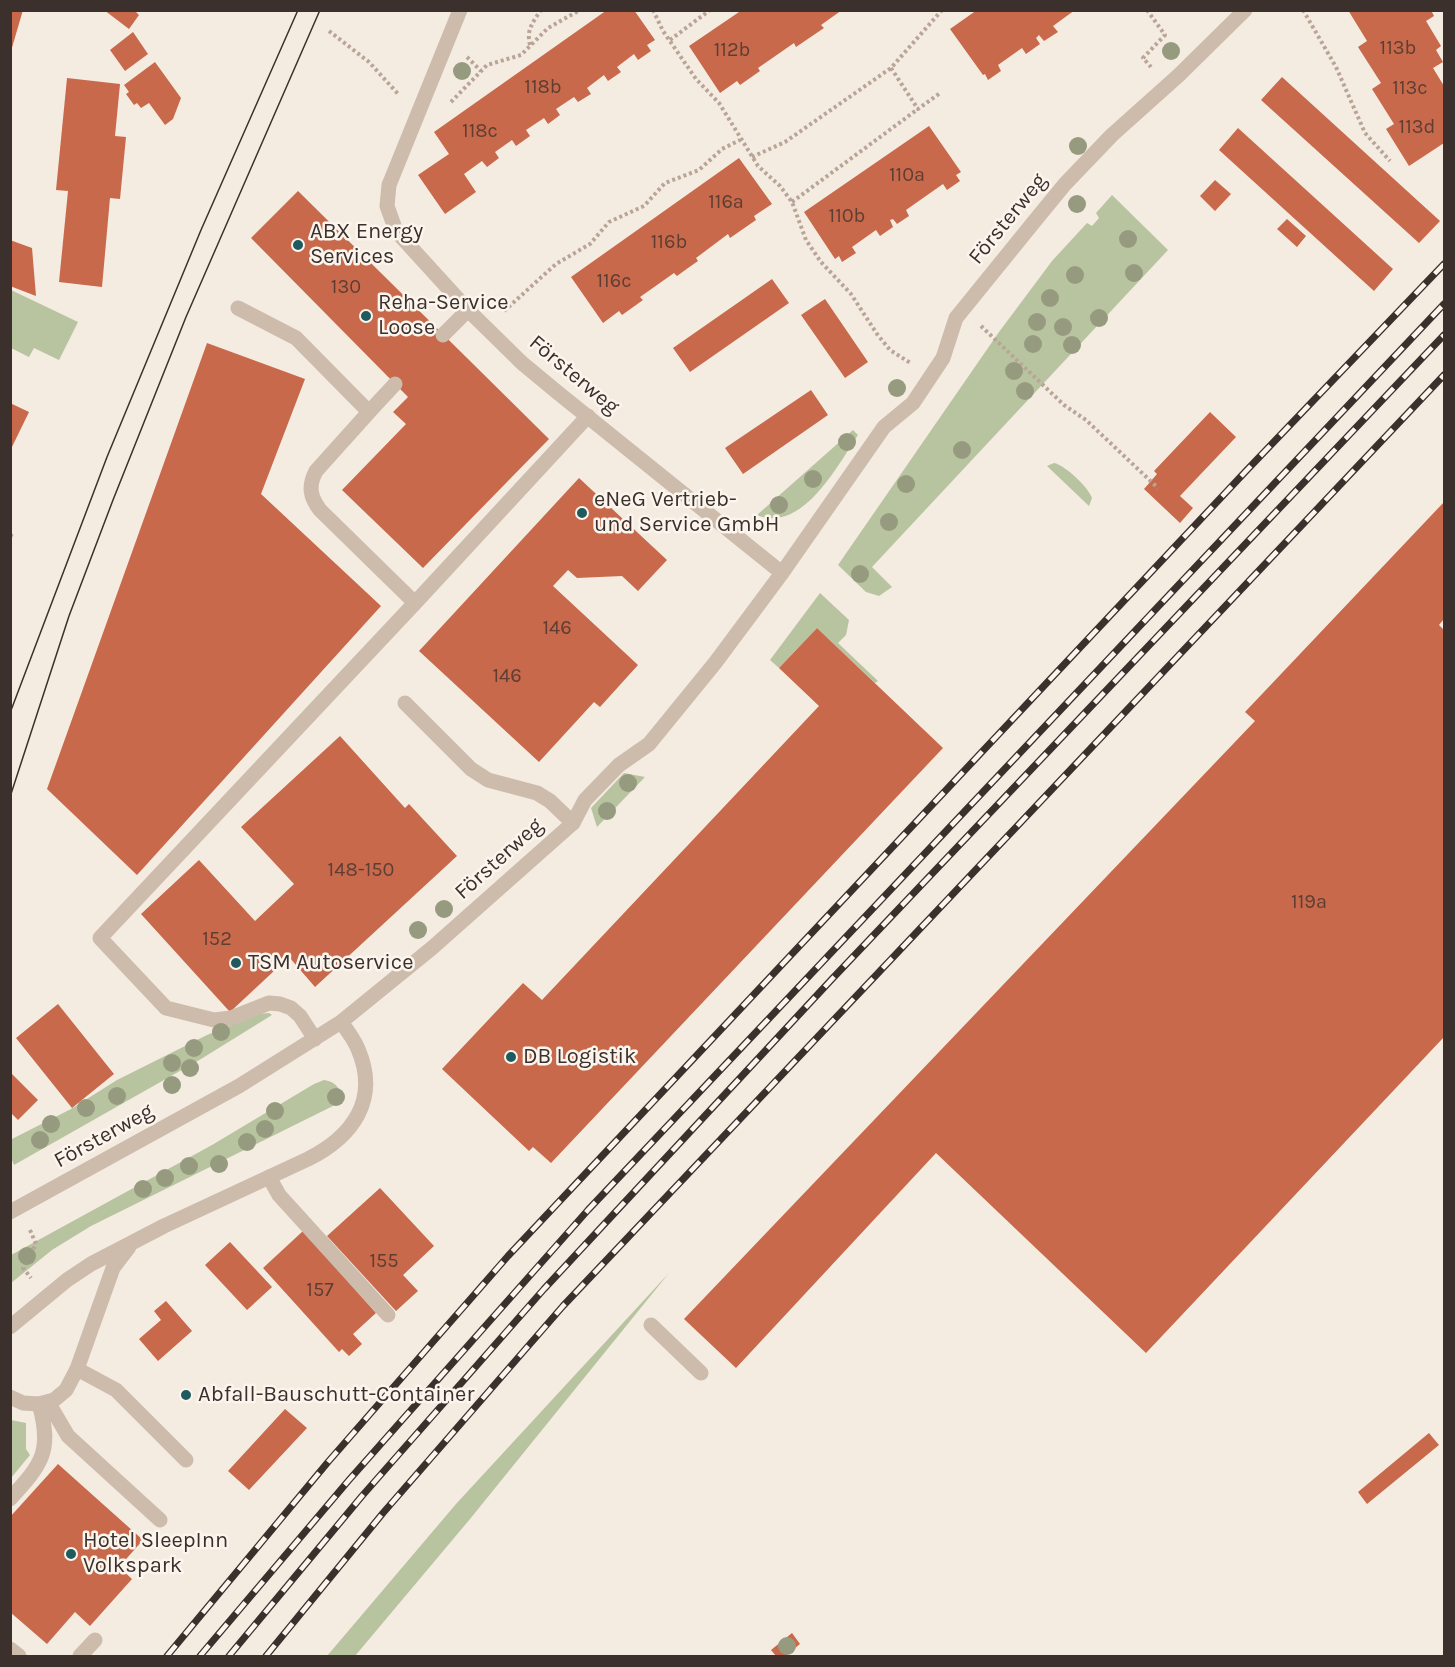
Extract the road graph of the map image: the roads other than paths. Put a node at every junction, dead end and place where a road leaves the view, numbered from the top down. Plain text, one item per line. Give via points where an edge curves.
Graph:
1 (460, 10) edge
2 (1245, 10) edge
3 (238, 308) dead end
4 (468, 310) junction
5 (443, 335) dead end
6 (395, 384) dead end
7 (369, 412) junction
8 (588, 416) junction
9 (782, 573) junction
10 (415, 603) junction
11 (405, 702) dead end
12 (573, 823) junction
13 (341, 1022) junction
14 (315, 1039) junction
15 (269, 1177) junction
16 (15, 1210) edge
17 (135, 1241) junction
18 (388, 1315) dead end
19 (651, 1325) dead end
20 (10, 1327) edge
21 (78, 1370) junction
22 (701, 1373) dead end
23 (10, 1397) edge
24 (44, 1403) junction
25 (186, 1460) dead end
26 (10, 1500) edge
27 (160, 1520) dead end
28 (95, 1640) dead end
29 (10, 1648) edge
30 (19, 1656) edge
31 (80, 1656) edge

1 - 4 street, Försterweg via 389,185 387,207 396,231
2 - 9 street, Försterweg via 1065,184 956,318 943,358 913,403 884,427
3 - 7 street via 296,338
4 - 5 street
4 - 8 street, Försterweg via 522,363
6 - 7 street
7 - 10 street via 316,471 310,490 320,510
8 - 9 street, Försterweg
8 - 10 street
9 - 12 street, Försterweg via 668,722 649,744 619,765 585,800
10 - 14 street via 100,938 166,1008 214,1020 231,1018 269,1003 280,1004 300,1016
11 - 12 street via 471,769 488,780 537,793
12 - 13 street, Försterweg via 432,948
13 - 14 street, Försterweg
13 - 15 street via 357,1048 364,1072 364,1096 357,1118 350,1130 327,1149
14 - 16 street, Försterweg via 181,1119
15 - 17 street
15 - 18 street via 279,1195
17 - 20 street via 67,1280
17 - 21 street via 113,1268
19 - 22 street
21 - 24 street via 66,1390
21 - 25 street via 116,1390
23 - 24 street via 23,1403
24 - 26 street via 46,1443 41,1460
24 - 27 street via 68,1436
28 - 31 street
29 - 30 street

